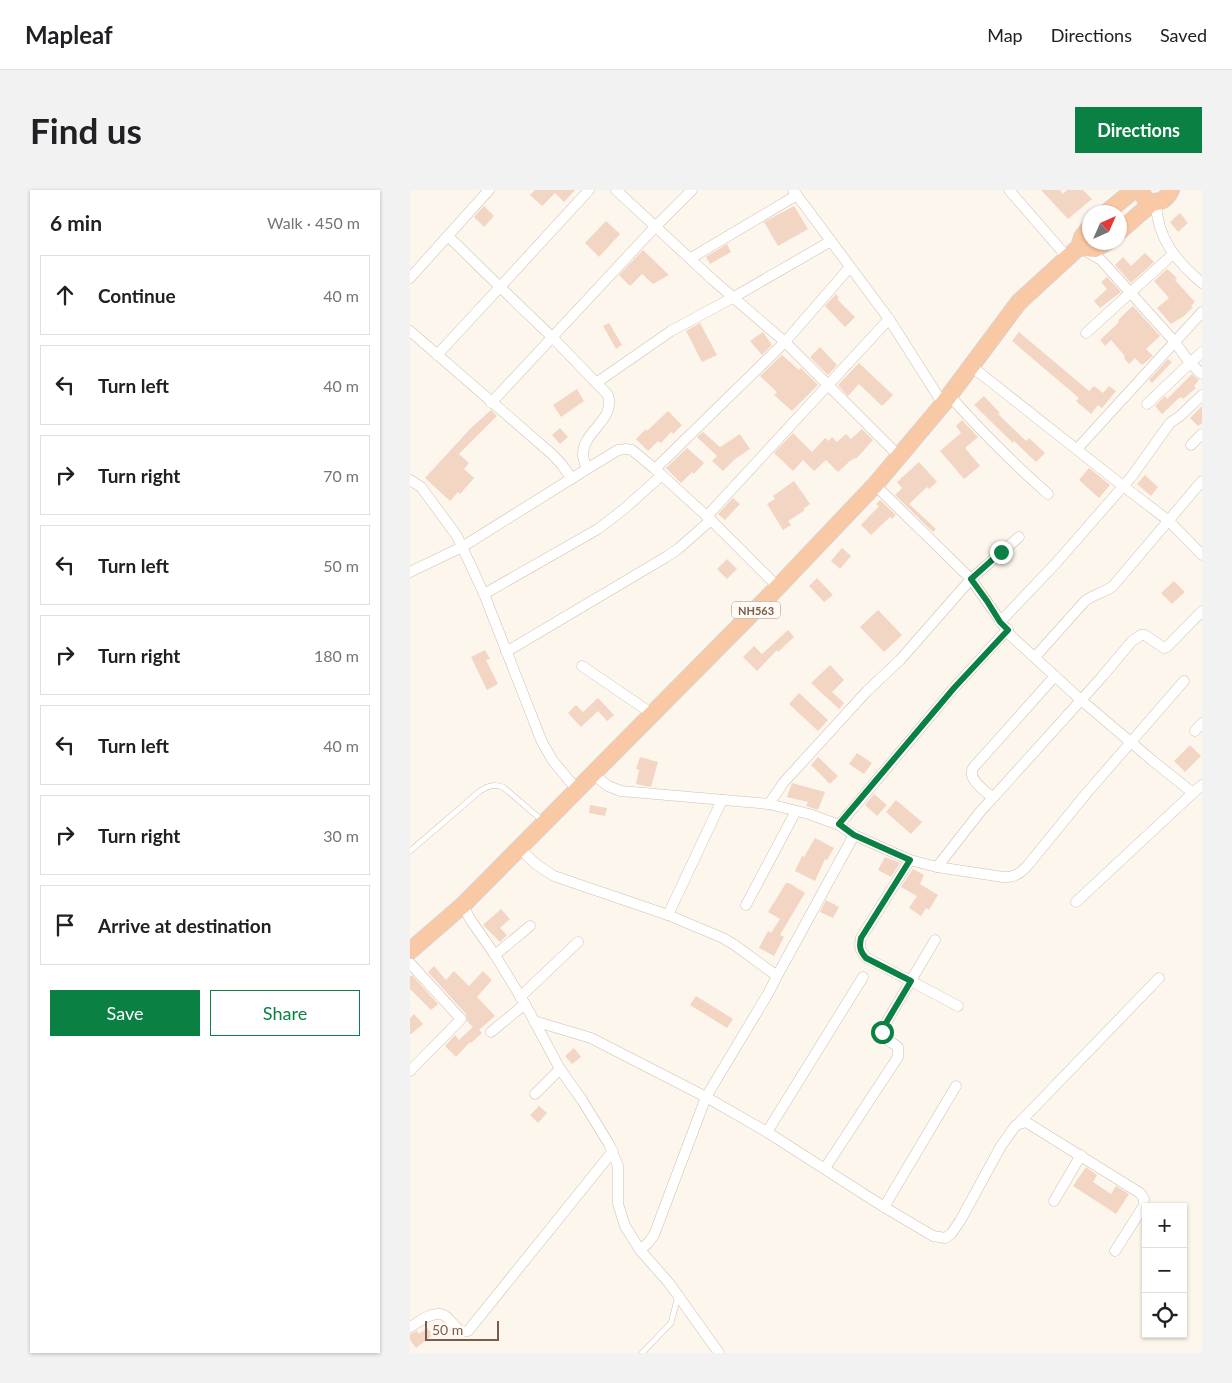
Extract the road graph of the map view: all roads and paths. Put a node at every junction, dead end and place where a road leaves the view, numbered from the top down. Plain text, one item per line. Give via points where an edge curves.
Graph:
1 (489, 190) edge
2 (589, 190) edge
3 (616, 190) edge
4 (692, 190) edge
5 (1009, 190) edge
6 (1134, 190) edge
7 (1140, 190) edge
8 (795, 192) edge
9 (1165, 196) edge
10 (1116, 205) edge
11 (1127, 226) edge
12 (655, 227) junction
13 (448, 236) junction
14 (1082, 237) edge
15 (831, 241) junction
16 (1088, 250) edge
17 (1073, 252) junction
18 (1173, 254) junction
19 (691, 258) junction
20 (850, 267) junction
21 (410, 278) edge
22 (1202, 283) edge
23 (500, 287) junction
24 (1131, 293) junction
25 (734, 298) junction
26 (1202, 312) edge
27 (889, 319) junction
28 (410, 331) edge
29 (1086, 333) dead end
30 (553, 338) junction
31 (1174, 341) junction
32 (785, 342) junction
33 (1202, 352) edge
34 (437, 355) junction
35 (1190, 363) junction
36 (971, 366) junction
37 (1202, 374) edge
38 (596, 383) junction
39 (829, 385) junction
40 (1202, 395) edge
41 (946, 399) junction
42 (491, 403) junction
43 (1148, 404) dead end
44 (1202, 434) edge
45 (1191, 445) dead end
46 (1076, 449) junction
47 (898, 455) junction
48 (587, 469) junction
49 (658, 472) junction
50 (572, 479) junction
51 (410, 480) edge
52 (1202, 481) edge
53 (874, 485) junction
54 (1123, 486) junction
55 (1048, 494) dead end
56 (709, 518) junction
57 (1169, 521) junction
58 (1019, 537) dead end
59 (462, 547) junction
60 (1202, 555) edge
61 (410, 572) edge
62 (971, 579) junction
63 (778, 587) junction
64 (484, 594) junction
65 (1202, 611) edge
66 (1004, 626) junction
67 (506, 652) junction
68 (1035, 657) junction
69 (582, 666) dead end
70 (1055, 676) junction
71 (1184, 681) dead end
72 (1081, 700) junction
73 (654, 715) junction
74 (1131, 742) junction
75 (594, 775) junction
76 (1202, 785) edge
77 (578, 791) junction
78 (1193, 793) junction
79 (992, 798) junction
80 (722, 800) junction
81 (769, 804) junction
82 (796, 811) junction
83 (545, 823) junction
84 (839, 824) junction
85 (854, 835) junction
86 (519, 848) junction
87 (410, 851) edge
88 (910, 860) junction
89 (937, 867) junction
90 (1076, 902) dead end
91 (463, 905) junction
92 (746, 905) dead end
93 (668, 914) junction
94 (530, 926) dead end
95 (936, 940) dead end
96 (578, 942) dead end
97 (410, 951) edge
98 (495, 956) junction
99 (410, 963) edge
100 (777, 976) junction
101 (863, 977) dead end
102 (1159, 978) dead end
103 (911, 981) junction
104 (523, 1001) junction
105 (958, 1006) dead end
106 (534, 1021) junction
107 (491, 1032) dead end
108 (560, 1069) junction
109 (410, 1071) edge
110 (956, 1086) dead end
111 (535, 1094) dead end
112 (706, 1097) junction
113 (1020, 1122) junction
114 (767, 1132) junction
115 (613, 1151) junction
116 (1081, 1155) junction
117 (825, 1168) junction
118 (1054, 1201) dead end
119 (884, 1207) junction
120 (640, 1250) junction
121 (1115, 1252) dead end
122 (678, 1296) junction
123 (410, 1327) edge
124 (642, 1353) edge
125 (719, 1353) edge

1 - 13 street
2 - 23 street
3 - 12 street
4 - 12 street
5 - 17 street
6 - 10 highway
7 - 9 highway via 1144,197
8 - 15 street
8 - 19 street
9 - 11 highway
9 - 18 street via 1156,214 1160,230
12 - 19 street
12 - 30 street
13 - 21 street
13 - 23 street
14 - 17 highway, NH563
15 - 20 street
15 - 25 street
16 - 17 highway
17 - 24 street via 1101,260
17 - 36 highway, NH563 via 1019,302
18 - 22 street
18 - 24 street
19 - 25 street
20 - 27 street
20 - 32 street
23 - 30 street
23 - 34 street
24 - 29 street
24 - 31 street
25 - 32 street
25 - 38 street via 662,336
26 - 31 street
27 - 39 street
27 - 41 street
28 - 34 street
30 - 38 street
30 - 42 street
31 - 35 street
31 - 46 street
32 - 39 street
32 - 49 street
33 - 35 street
34 - 42 street
35 - 37 street
35 - 43 street
36 - 41 highway, NH563
36 - 46 street
38 - 48 street via 608,395 610,403 609,411 584,448
39 - 47 street
39 - 56 street
40 - 54 street via 1170,423
41 - 47 highway, NH563
41 - 55 street
42 - 50 street via 553,455
44 - 45 street
46 - 54 street
47 - 53 highway, NH563
48 - 49 street via 618,450 626,449 632,450
48 - 50 street
49 - 56 street
49 - 64 street via 624,509 598,529
50 - 59 street
51 - 59 street via 421,487 450,525
52 - 57 street
53 - 62 street
53 - 63 highway, NH563
54 - 57 street
54 - 66 street
56 - 63 street
56 - 67 street via 666,557
57 - 60 street
57 - 68 street via 1113,586 1085,601
58 - 62 street
59 - 61 street
59 - 64 street
62 - 66 street
62 - 81 street via 900,660 867,691 784,782
63 - 73 highway, NH563
64 - 67 street
65 - 72 street via 1167,647 1145,635 1136,638
66 - 68 street
66 - 84 street
67 - 77 street via 542,742
68 - 70 street
69 - 73 street
70 - 72 street
70 - 79 street via 970,772
71 - 74 street
72 - 74 street
72 - 79 street
73 - 75 highway, NH563
74 - 78 street
74 - 89 street via 1021,873 1002,877
75 - 77 highway, NH563
75 - 80 street via 615,790
76 - 78 street
77 - 83 highway, NH563
78 - 90 street
79 - 89 street
80 - 81 street
80 - 93 street
81 - 82 street
82 - 84 street
82 - 92 street
83 - 86 highway, NH563
83 - 87 lane via 503,787 488,786
84 - 85 street
85 - 88 street
85 - 100 street
86 - 91 highway, NH563
86 - 93 street via 554,876
88 - 89 street
88 - 103 street via 859,945 866,958
91 - 97 highway, NH563
91 - 98 street
93 - 100 street via 730,942
94 - 98 street
95 - 103 street
96 - 104 street
98 - 104 street
99 - 109 street via 461,1019
100 - 112 street
101 - 114 street
102 - 113 street
103 - 105 street
103 - 117 street via 882,1032 885,1039 898,1047 898,1057
104 - 106 street
104 - 107 street
106 - 108 street
106 - 112 street via 591,1038
108 - 111 street
108 - 115 street
110 - 119 street
112 - 114 street
112 - 120 street via 654,1235
113 - 116 street via 1032,1125
113 - 119 street via 1002,1146 960,1221 945,1238 933,1236
114 - 117 street
115 - 120 street via 618,1166 620,1214
115 - 123 street via 468,1331 459,1331 438,1314
116 - 118 street
116 - 121 street via 1140,1193 1144,1199 1143,1207
117 - 119 street
120 - 122 street
122 - 124 lane via 671,1323
122 - 125 street

